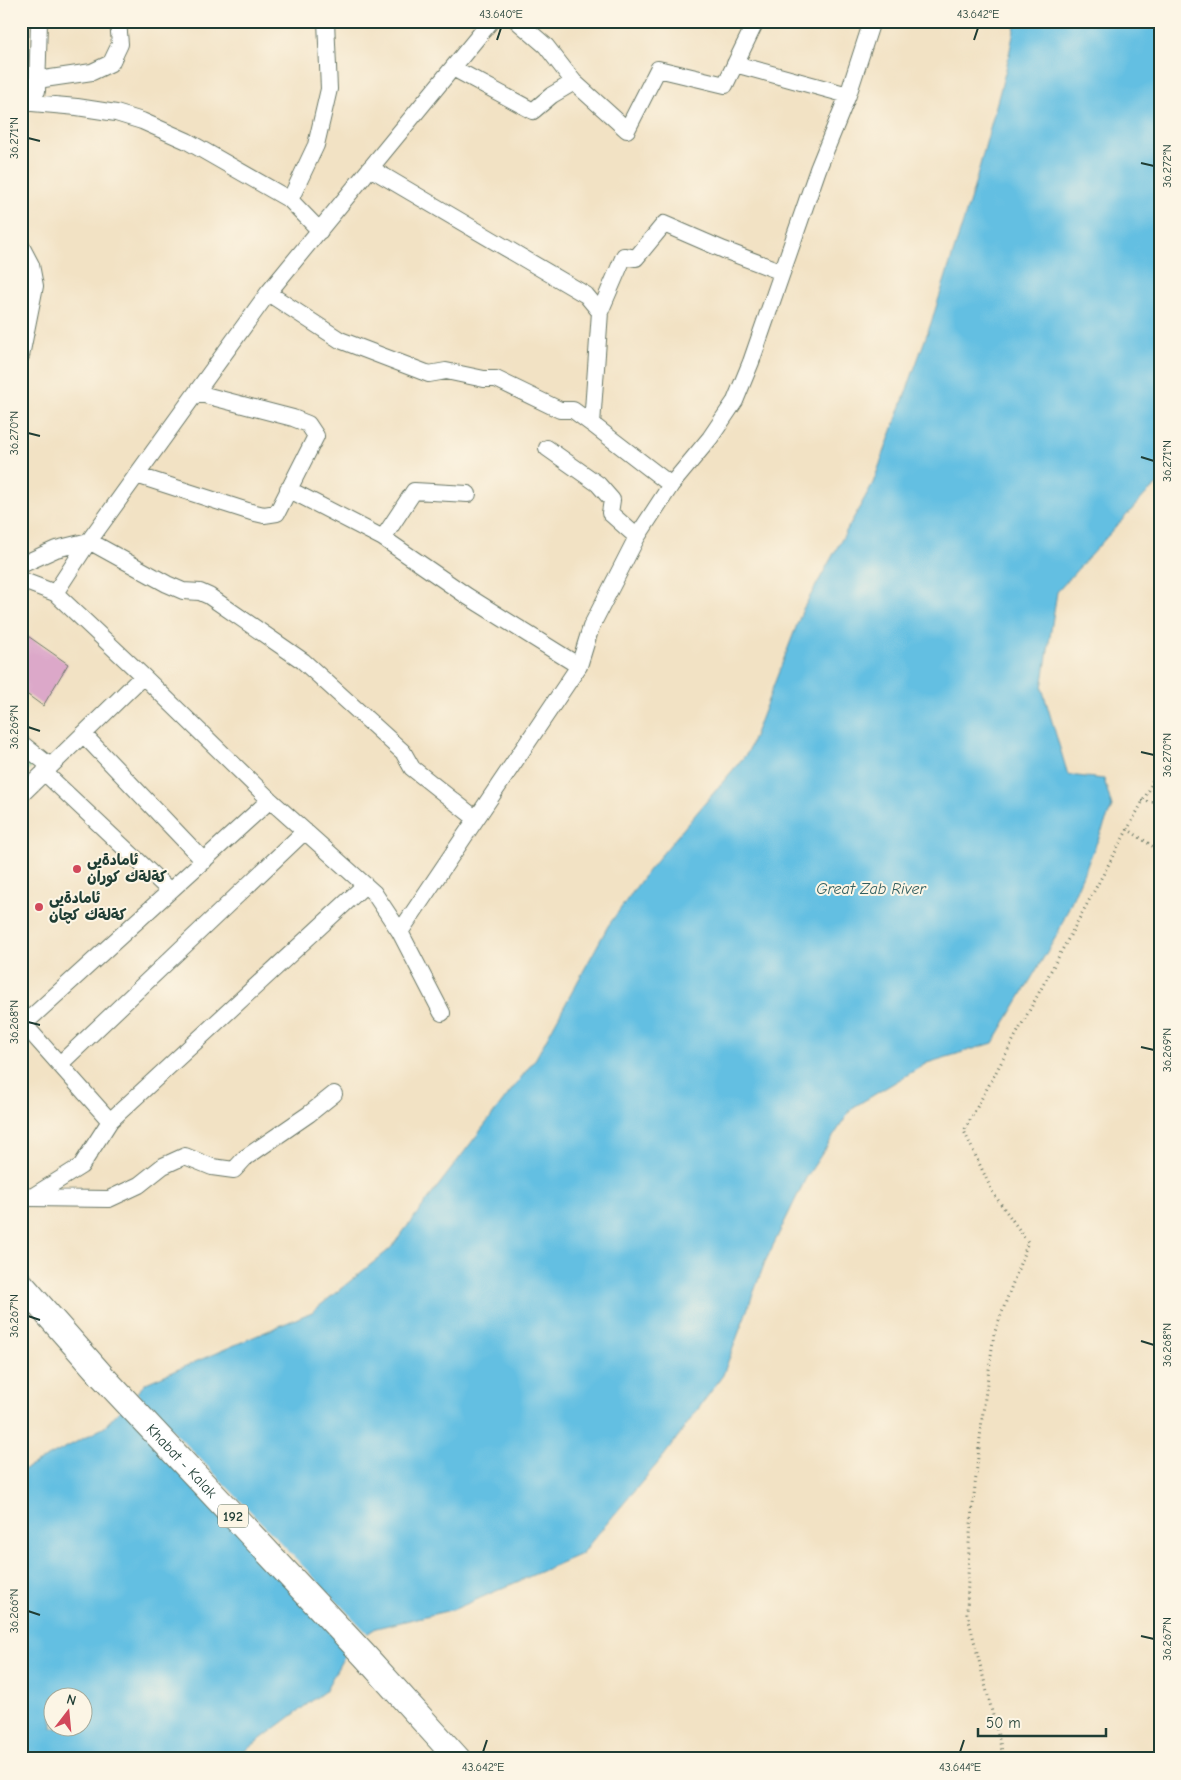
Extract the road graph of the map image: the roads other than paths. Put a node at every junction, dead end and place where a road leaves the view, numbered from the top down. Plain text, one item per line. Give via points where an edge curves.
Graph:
1 (39, 21) edge
2 (118, 21) edge
3 (326, 21) edge
4 (491, 21) edge
5 (517, 21) edge
6 (756, 21) edge
7 (872, 21) edge
8 (734, 64) junction
9 (453, 68) junction
10 (37, 80) junction
11 (574, 82) junction
12 (848, 95) junction
13 (29, 103) edge
14 (370, 168) junction
15 (290, 200) junction
16 (320, 231) junction
17 (21, 246) edge
18 (782, 272) junction
19 (268, 293) junction
20 (600, 312) junction
21 (21, 356) edge
22 (197, 393) junction
23 (592, 424) junction
24 (547, 448) dead end
25 (136, 475) junction
26 (671, 485) junction
27 (288, 489) junction
28 (468, 494) dead end
29 (637, 537) junction
30 (384, 538) junction
31 (89, 541) junction
32 (21, 565) edge
33 (21, 580) edge
34 (55, 593) junction
35 (579, 666) junction
36 (143, 676) junction
37 (82, 734) junction
38 (21, 743) edge
39 (47, 769) junction
40 (21, 795) edge
41 (270, 800) junction
42 (475, 818) junction
43 (305, 831) junction
44 (204, 860) junction
45 (365, 885) junction
46 (170, 891) junction
47 (400, 932) junction
48 (442, 1013) dead end
49 (23, 1022) edge
50 (60, 1064) junction
51 (334, 1094) dead end
52 (110, 1121) junction
53 (26, 1196) edge
54 (21, 1284) edge
55 (458, 1759) edge

1 - 10 street
2 - 10 street via 120,44 111,62 92,72
3 - 15 street via 329,89 316,145
4 - 9 street
5 - 11 street via 546,46
6 - 8 street
7 - 12 street
8 - 11 street via 725,85 658,69 627,130
8 - 12 street
9 - 11 street via 533,111
9 - 14 street
10 - 13 street
12 - 18 street
13 - 15 street via 77,107 142,120 187,141
14 - 16 street
14 - 20 street via 586,295
15 - 16 street
16 - 19 street
17 - 21 street via 32,265 35,286
18 - 20 street via 664,224 636,258 624,256
18 - 26 street via 735,402
19 - 22 street
19 - 23 street via 340,340 429,374 446,370 496,379 560,410 573,410
20 - 23 street
22 - 25 street
22 - 27 street via 308,424 316,436
23 - 26 street
24 - 29 street via 598,484 612,500 610,513
25 - 27 street via 264,515 277,513
25 - 31 street
26 - 29 street
27 - 30 street
28 - 30 street via 414,491
29 - 35 street via 591,627
30 - 35 street via 467,596
31 - 32 street via 56,549
31 - 34 street
31 - 42 street via 167,584 209,596 303,661 403,752 412,768
33 - 34 street
34 - 36 street
35 - 42 street
36 - 37 street
36 - 41 street
37 - 39 street
37 - 44 street
38 - 39 street
39 - 40 street
39 - 46 street
41 - 43 street
41 - 44 street
42 - 47 street
43 - 45 street
43 - 50 street
44 - 46 street
45 - 47 street
45 - 52 street
46 - 49 street
47 - 48 street
49 - 50 street
50 - 52 street
51 - 53 street via 245,1158 234,1170 212,1167 185,1156 163,1166 139,1185 109,1199
52 - 53 street via 81,1166
54 - 55 main road, Khabat - Kalak / 192 via 102,1376

